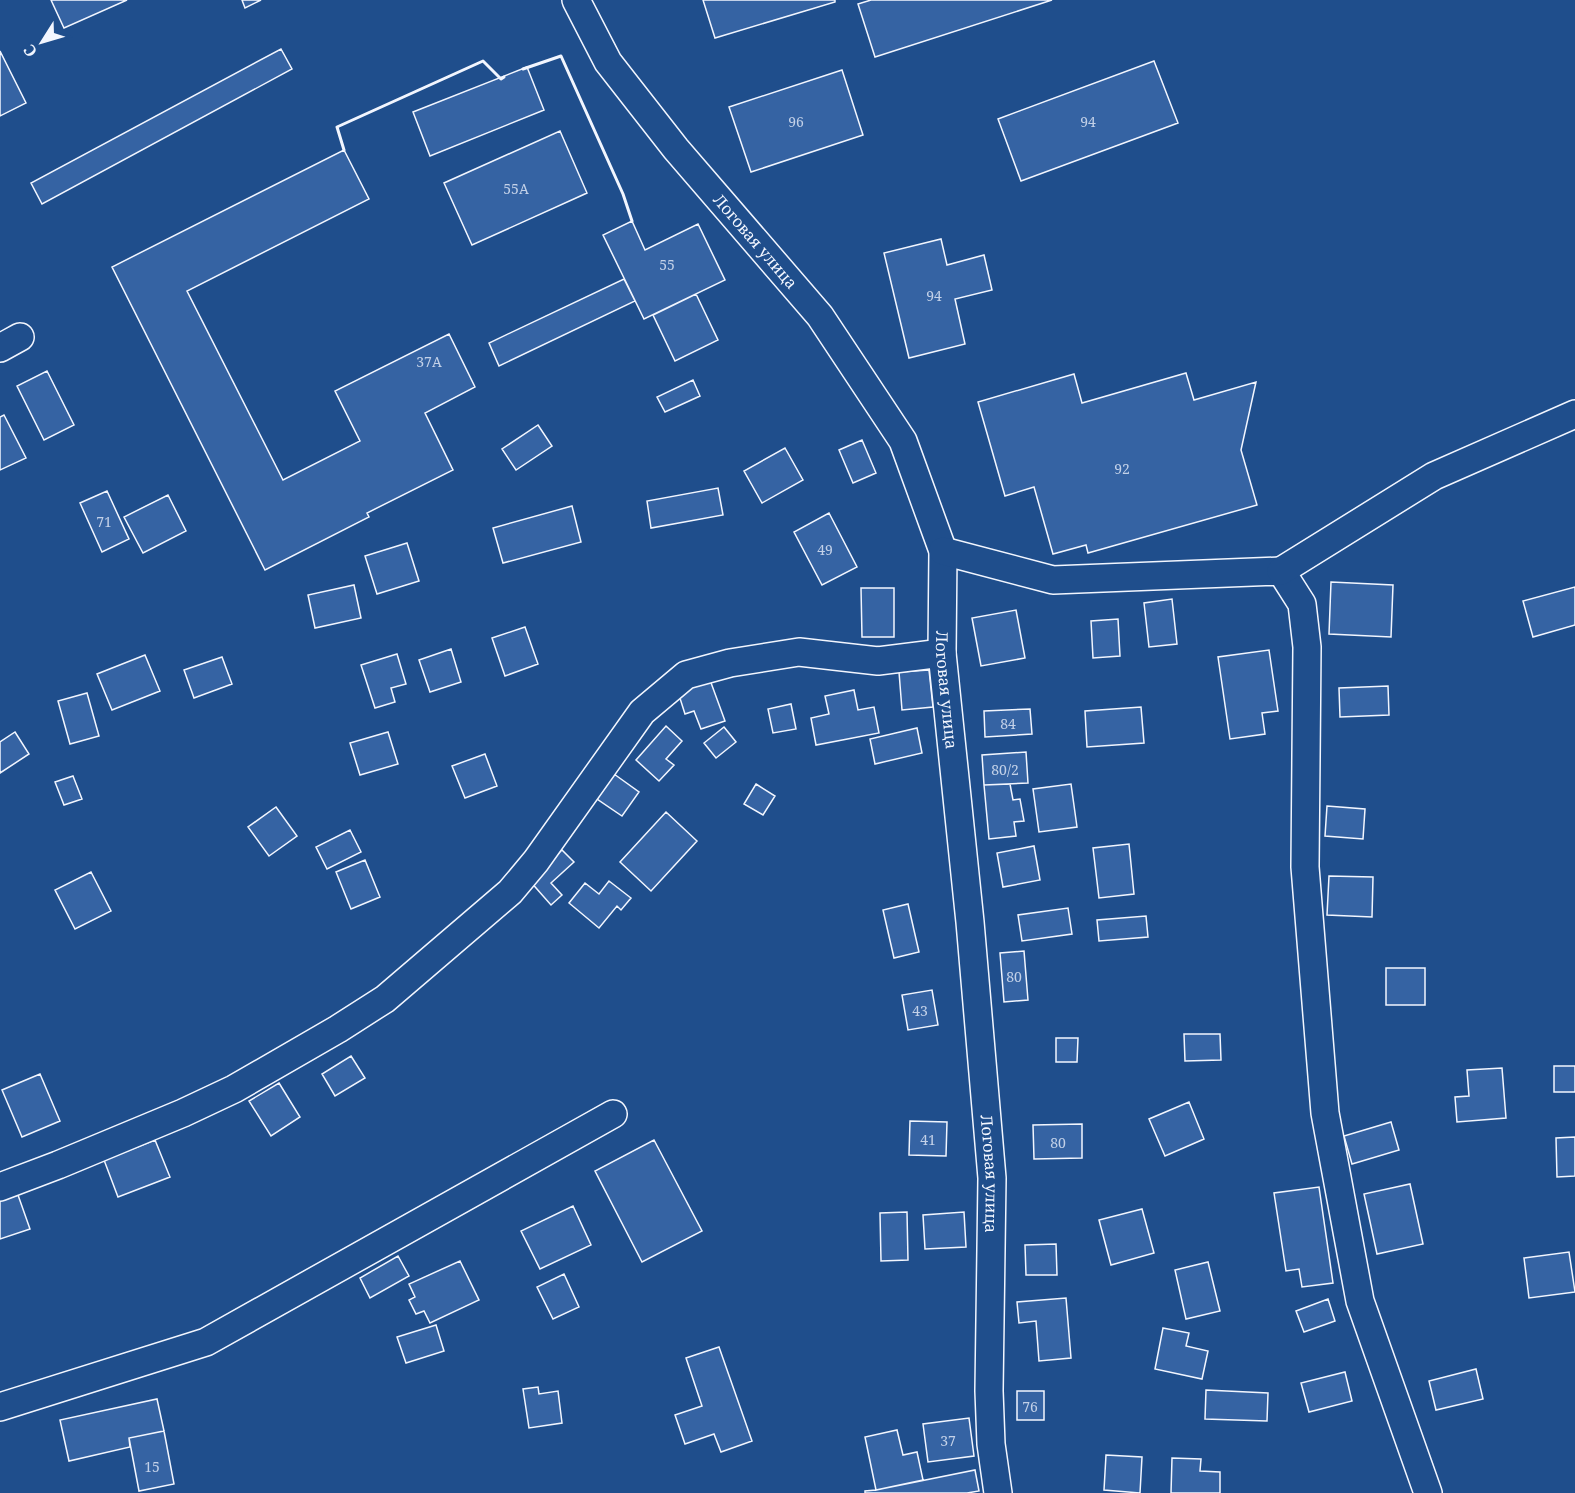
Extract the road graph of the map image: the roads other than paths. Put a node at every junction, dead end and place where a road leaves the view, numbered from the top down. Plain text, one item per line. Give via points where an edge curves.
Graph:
1 (576, 0) edge
2 (1575, 414) edge
3 (943, 551) junction
4 (1281, 571) junction
5 (942, 654) junction
6 (613, 1114) dead end
7 (0, 1187) edge
8 (0, 1407) edge
9 (998, 1493) edge
10 (1428, 1493) edge

1 - 3 street, Логовая улица via 608,62 676,149 820,316 903,441
2 - 4 street via 1434,476
3 - 4 street via 1053,580
3 - 5 street, Логовая улица
4 - 10 street via 1302,604 1307,647 1305,867 1325,1113 1360,1301
5 - 7 street via 878,661 800,652 730,663 686,675 642,712 510,892 385,999 234,1089
5 - 9 street, Логовая улица via 992,1178 989,1391
6 - 8 street via 206,1342

